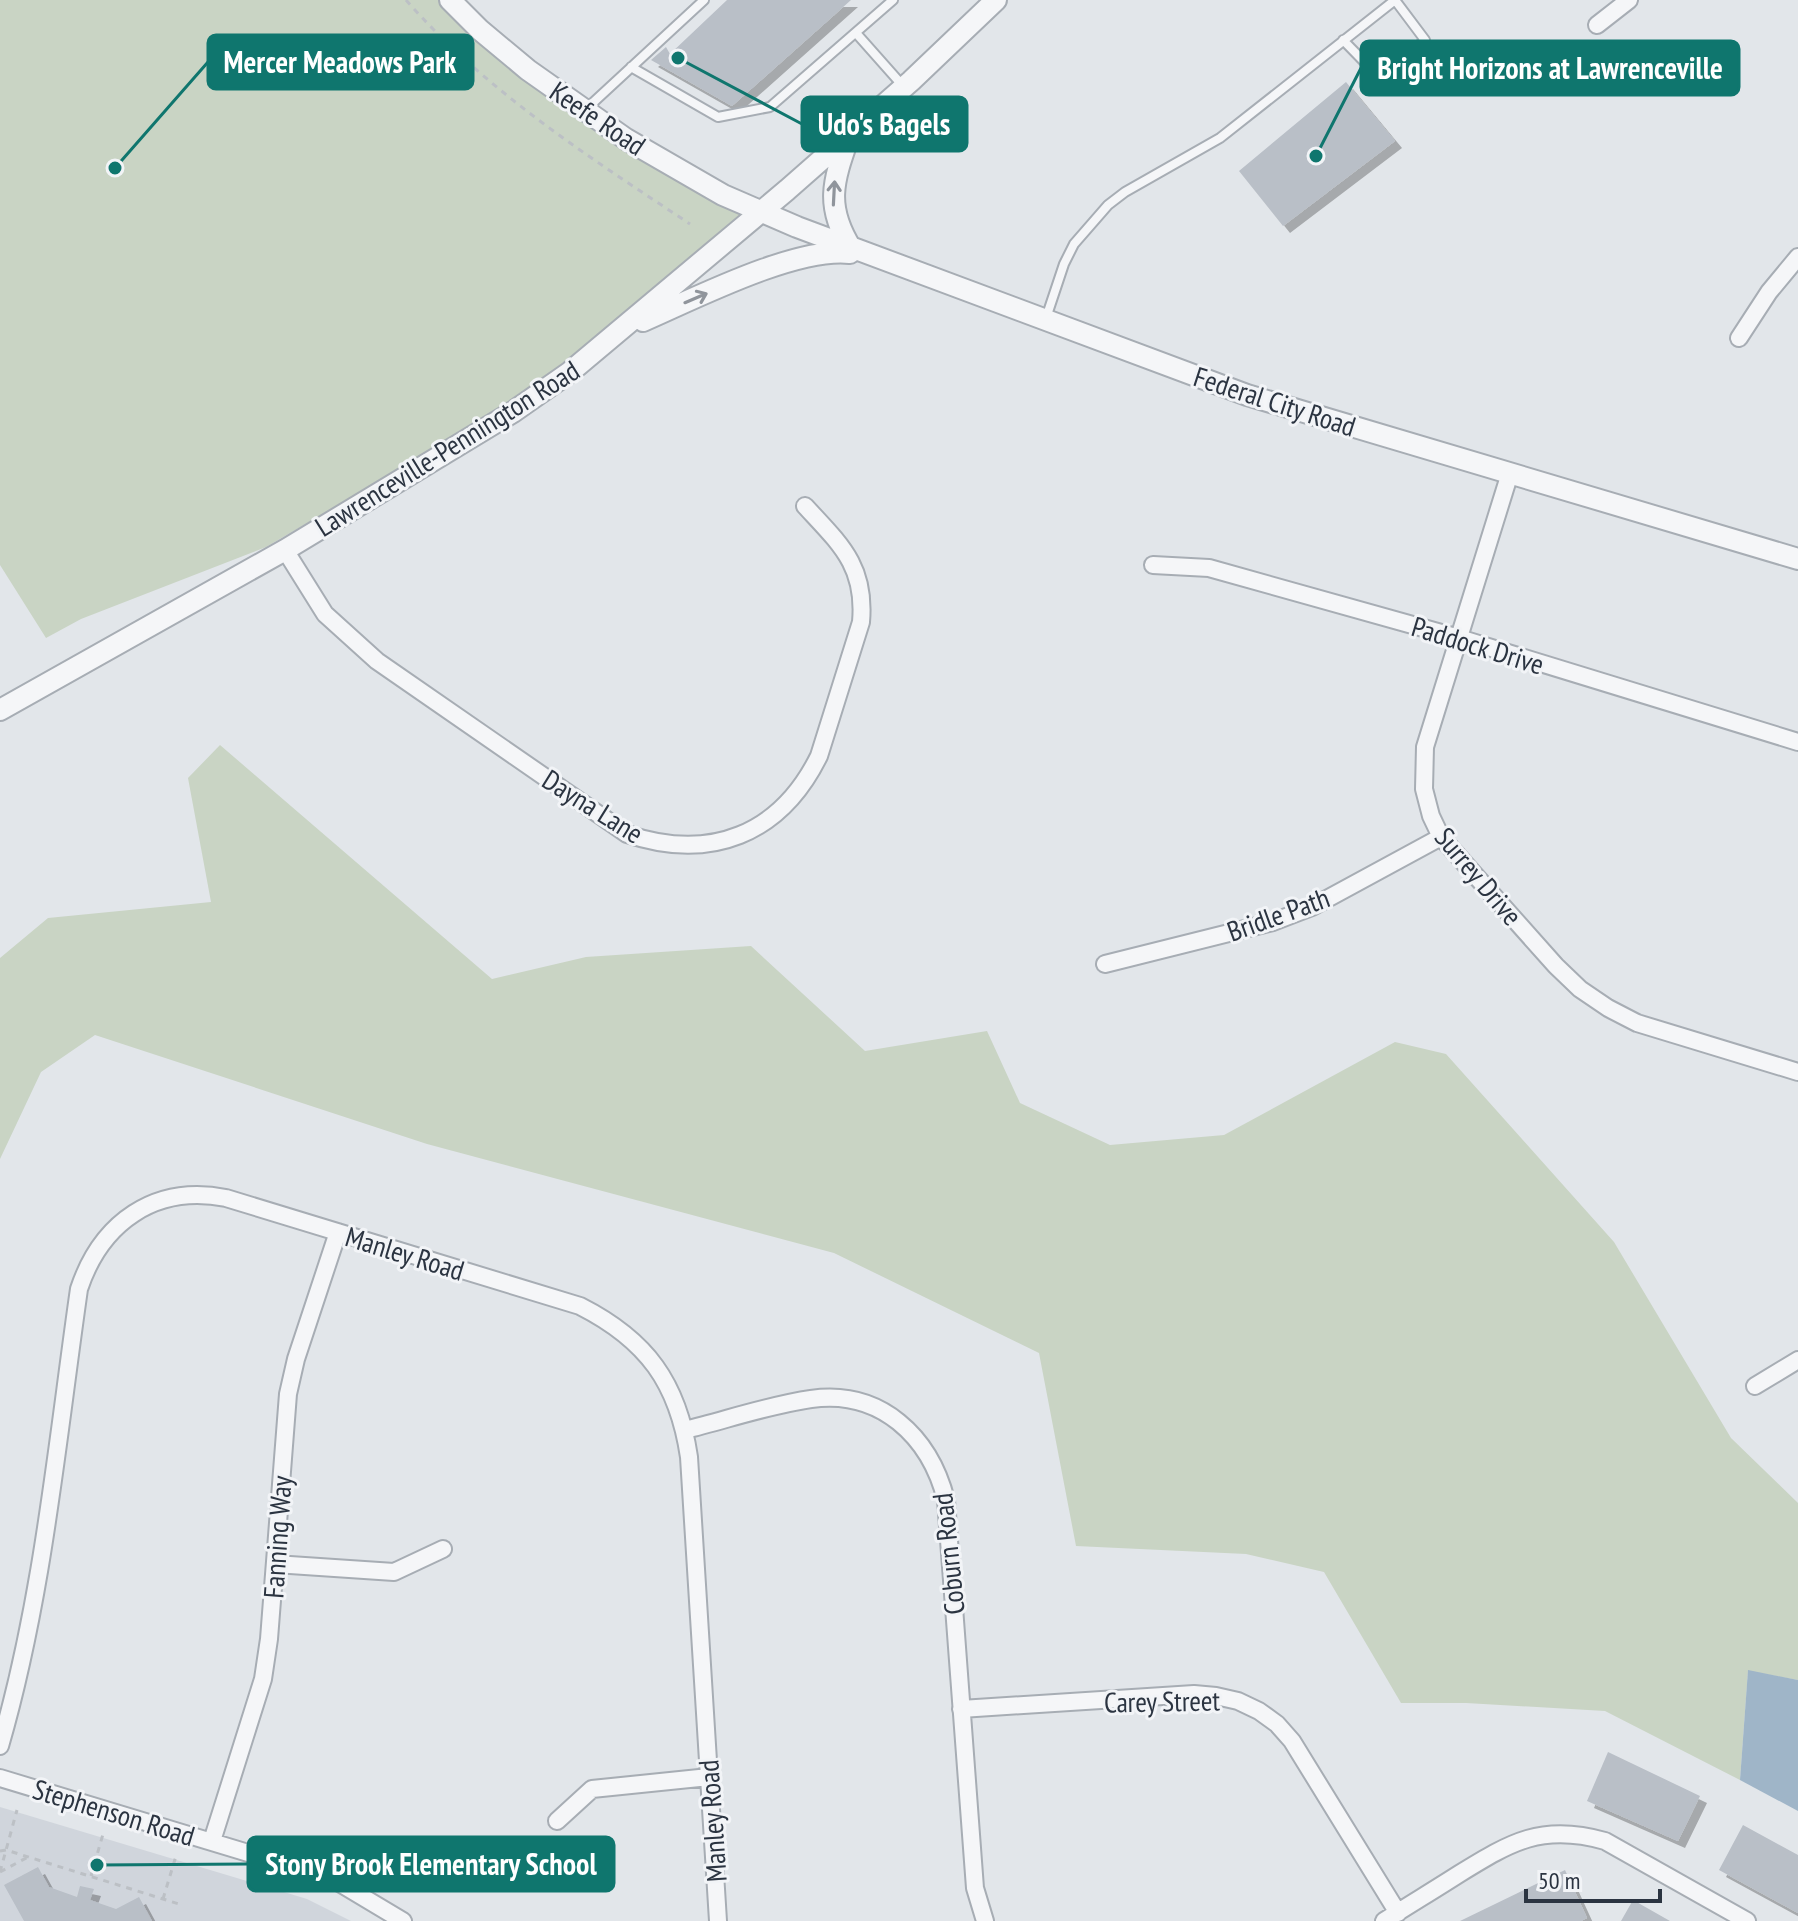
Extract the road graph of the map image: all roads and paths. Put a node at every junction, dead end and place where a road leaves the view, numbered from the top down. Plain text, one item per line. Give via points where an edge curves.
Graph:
1 (406, 0) edge
2 (450, 0) edge
3 (704, 0) edge
4 (893, 0) edge
5 (996, 0) edge
6 (1395, 0) edge
7 (1629, 0) edge
8 (1597, 25) dead end
9 (856, 33) junction
10 (1343, 40) junction
11 (631, 67) junction
12 (904, 87) junction
13 (584, 110) junction
14 (849, 135) junction
15 (762, 212) junction
16 (690, 224) dead end
17 (851, 248) junction
18 (872, 256) junction
19 (1798, 257) edge
20 (1045, 321) junction
21 (625, 328) junction
22 (1739, 338) dead end
23 (1510, 473) junction
24 (805, 506) dead end
25 (285, 550) junction
26 (1798, 559) edge
27 (1153, 565) dead end
28 (1459, 638) junction
29 (0, 710) edge
30 (1798, 742) edge
31 (1441, 837) junction
32 (1105, 964) dead end
33 (1798, 1072) edge
34 (338, 1232) junction
35 (1798, 1360) edge
36 (1755, 1386) dead end
37 (685, 1430) junction
38 (443, 1549) dead end
39 (275, 1564) junction
40 (961, 1709) junction
41 (0, 1746) edge
42 (709, 1777) junction
43 (0, 1778) edge
44 (17, 1810) dead end
45 (557, 1821) dead end
46 (103, 1834) dead end
47 (212, 1841) junction
48 (6, 1850) junction
49 (0, 1851) edge
50 (176, 1856) dead end
51 (29, 1857) junction
52 (0, 1872) edge
53 (91, 1876) junction
54 (163, 1899) junction
55 (179, 1904) dead end
56 (1391, 1917) edge
57 (403, 1921) edge
58 (718, 1921) edge
59 (985, 1921) edge
60 (1747, 1921) edge

1 - 16 path via 497,88 558,136
2 - 13 street, Keefe Road via 528,70
3 - 11 lane
4 - 9 lane
5 - 12 street, Lawrenceville-Pennington Road
6 - 10 lane
6 - 10 lane via 1425,40 1381,79
7 - 8 street
9 - 11 lane via 770,107 718,117
9 - 12 lane
10 - 20 lane via 1220,138 1108,205 1074,244
11 - 13 lane
12 - 14 street, Lawrenceville-Pennington Road
13 - 15 street, Keefe Road via 692,178
14 - 15 street, Lawrenceville-Pennington Road
17 -> 14 street via 839,229 833,202
15 - 17 street, Federal City Road
15 - 21 street, Lawrenceville-Pennington Road
17 - 18 street, Federal City Road
18 - 20 street, Federal City Road
21 -> 18 street via 810,255
19 - 22 street
20 - 23 street, Federal City Road via 1247,395
21 - 25 street, Lawrenceville-Pennington Road via 513,412
23 - 26 street, Federal City Road
23 - 28 street, Surrey Drive
24 - 25 street, Dayna Lane via 845,549 863,601 819,756 809,776 772,817 749,832 698,846 627,834 377,661 325,614
25 - 29 street, Lawrenceville-Pennington Road
27 - 28 street, Paddock Drive via 1209,568
28 - 30 street, Paddock Drive
28 - 31 street, Surrey Drive via 1423,768 1431,816
31 - 32 street, Bridle Path via 1312,907 1273,922
31 - 33 street, Surrey Drive via 1556,966 1608,1008 1637,1023
34 - 37 street, Manley Road via 580,1306 607,1320 648,1355 677,1404
34 - 39 street, Fanning Way via 288,1394
34 - 41 street, Manley Road via 226,1198 194,1195 149,1205 109,1232 98,1247 79,1289 31,1621
35 - 36 street
37 - 40 street, Coburn Road via 811,1399 835,1398 878,1409 916,1438 931,1458 946,1500
37 - 42 street, Manley Road
38 - 39 street via 394,1572
39 - 47 street, Fanning Way via 263,1679
40 - 56 street, Carey Street via 1194,1694 1238,1701 1259,1711 1292,1741
40 - 59 street, Coburn Road via 975,1888
42 - 45 street via 592,1789
42 - 58 street, Manley Road
43 - 47 street, Stephenson Road
44 - 48 path
46 - 53 path
47 - 57 street, Stephenson Road via 331,1878
48 - 49 path
48 - 51 path
48 - 52 path
50 - 54 path
51 - 52 path
51 - 53 path
53 - 54 path
54 - 55 path
56 - 60 street via 1494,1851 1537,1835 1560,1833 1605,1841

